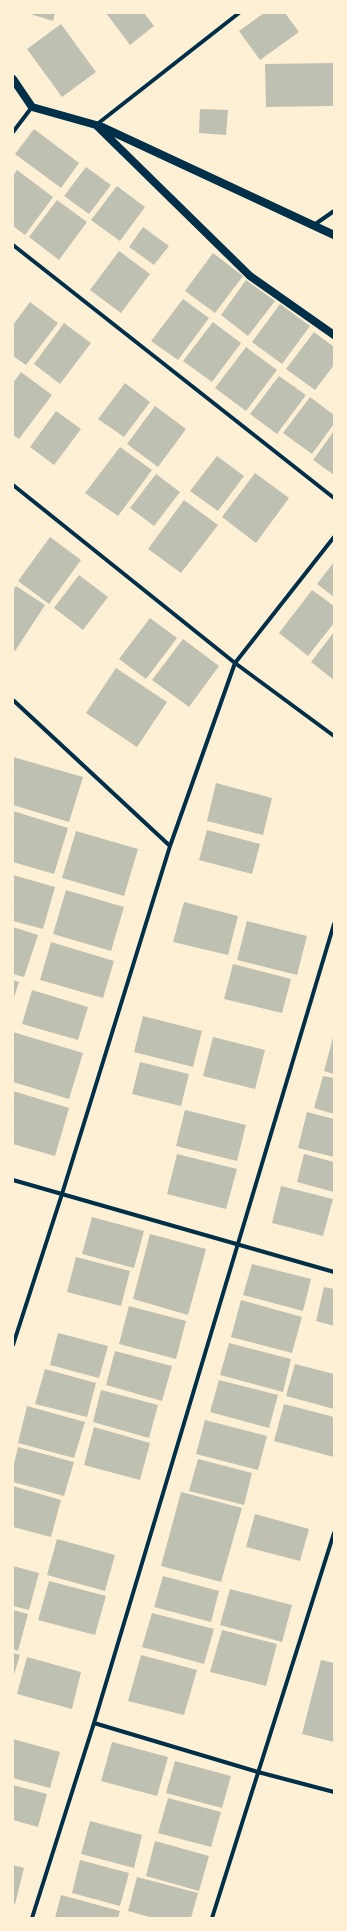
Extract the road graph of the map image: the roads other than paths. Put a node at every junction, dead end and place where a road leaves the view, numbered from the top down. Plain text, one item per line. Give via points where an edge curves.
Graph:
1 (239, 13) edge
2 (13, 79) edge
3 (32, 107) junction
4 (96, 125) junction
5 (13, 132) edge
6 (334, 212) edge
7 (314, 226) junction
8 (334, 235) edge
9 (13, 245) edge
10 (334, 335) edge
11 (13, 485) edge
12 (334, 498) edge
13 (334, 537) edge
14 (236, 663) junction
15 (13, 700) edge
16 (334, 736) edge
17 (170, 846) junction
18 (334, 924) edge
19 (13, 1180) edge
20 (62, 1194) junction
21 (237, 1244) junction
22 (334, 1272) edge
23 (13, 1345) edge
24 (334, 1534) edge
25 (94, 1723) junction
26 (258, 1772) junction
27 (334, 1792) edge
28 (32, 1918) edge
29 (212, 1918) edge

1 - 4 street
2 - 3 main road
3 - 4 main road
3 - 5 street
4 - 7 main road
4 - 10 main road via 250,276
6 - 7 street
7 - 8 main road
9 - 12 street
11 - 14 street
13 - 14 street
14 - 16 street
14 - 17 street
15 - 17 street
17 - 20 street
18 - 21 street
19 - 20 street
20 - 21 street
20 - 23 street
21 - 22 street
21 - 25 street
24 - 26 street
25 - 26 street
25 - 28 street
26 - 27 street
26 - 29 street

